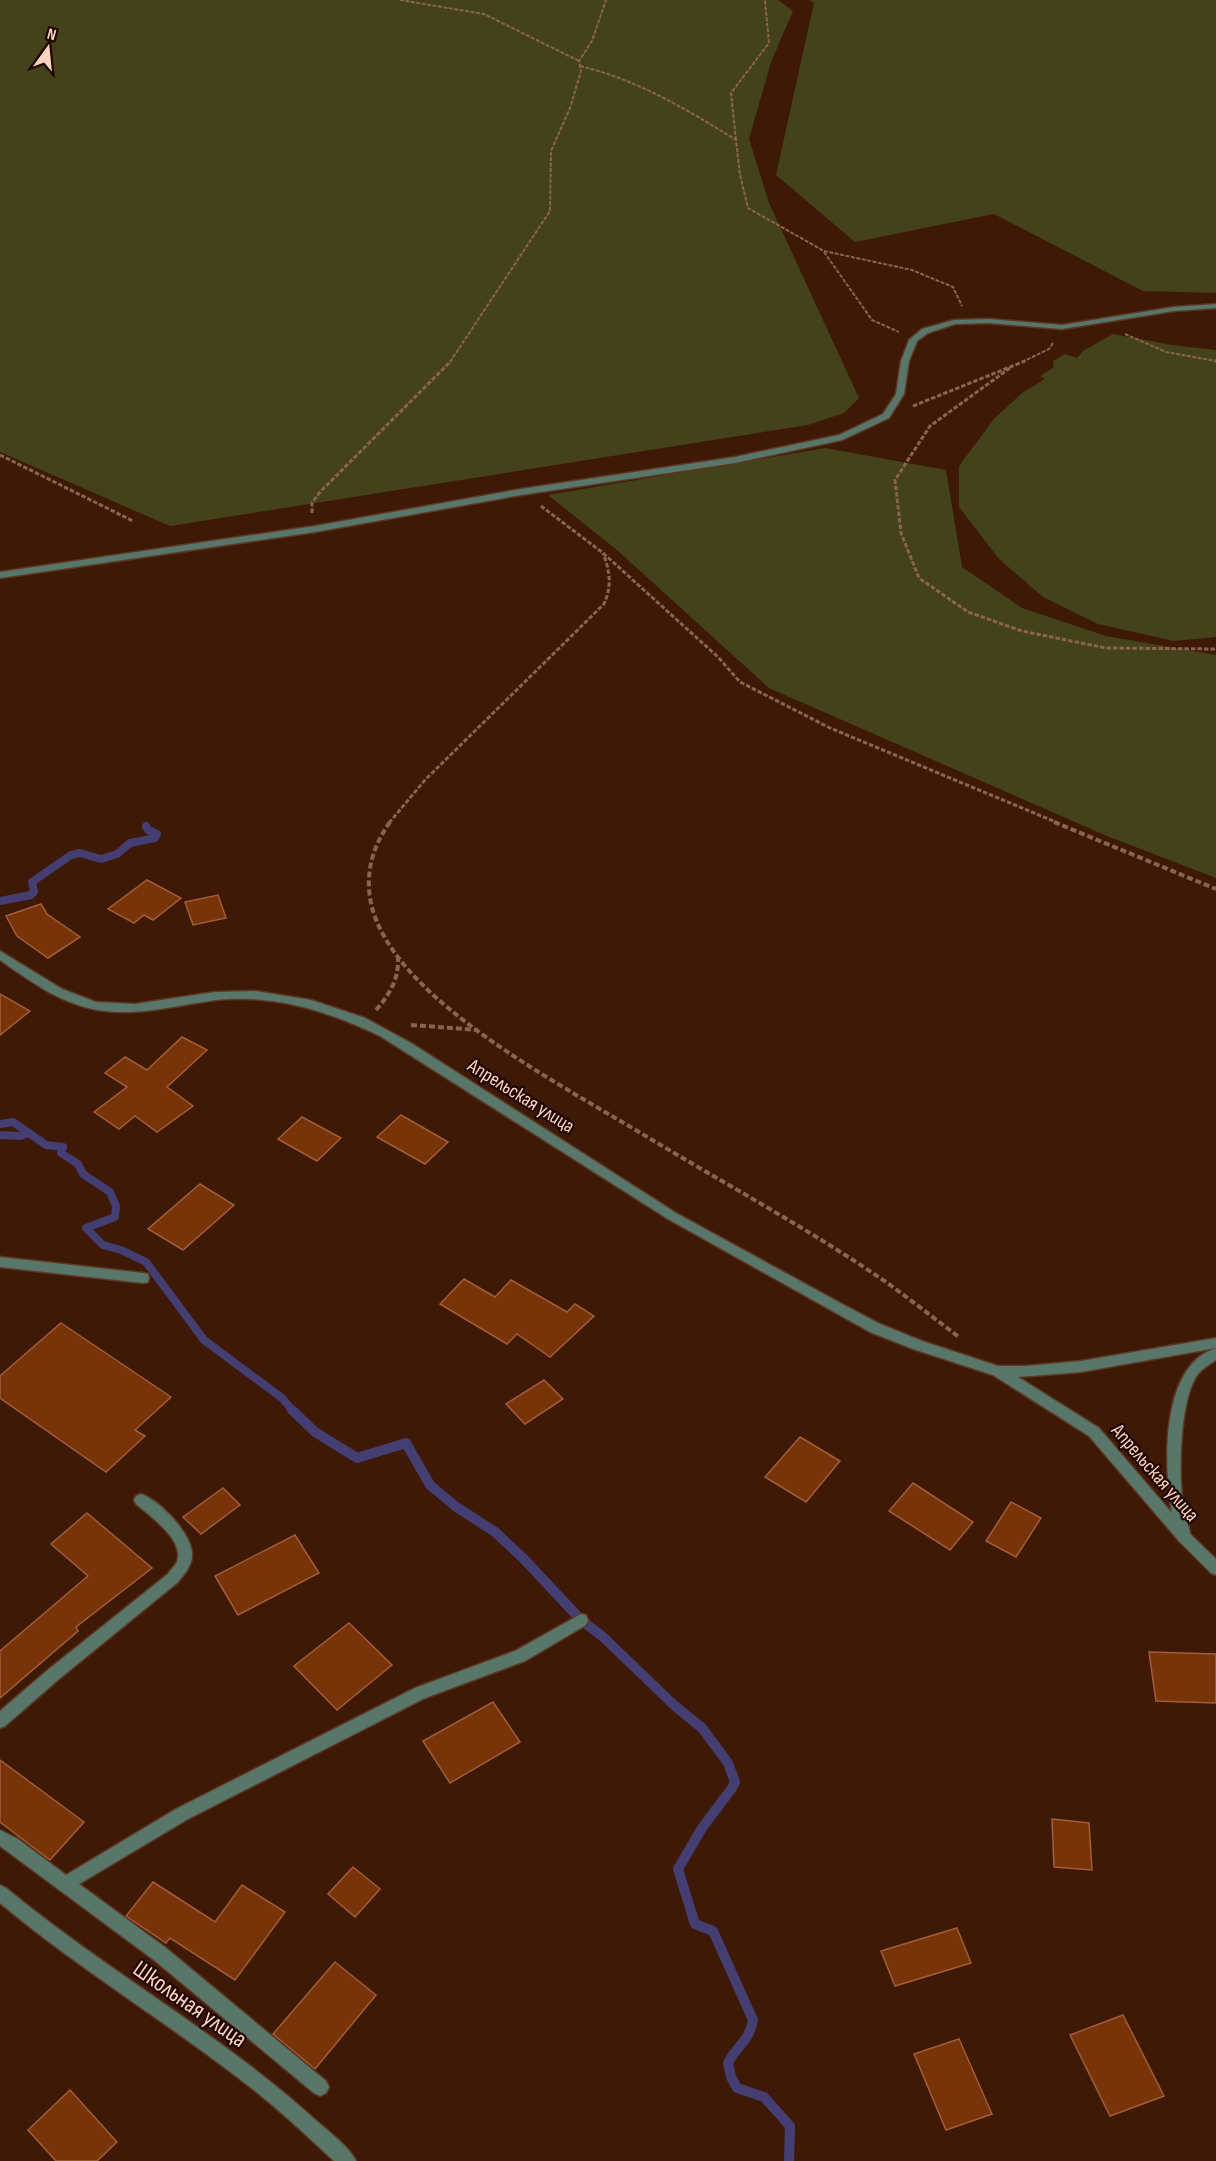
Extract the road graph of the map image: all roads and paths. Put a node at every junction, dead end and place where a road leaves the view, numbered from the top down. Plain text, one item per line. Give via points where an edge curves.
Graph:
1 (400, 0) edge
2 (606, 0) edge
3 (763, 0) edge
4 (579, 61) junction
5 (580, 66) junction
6 (736, 140) junction
7 (824, 251) junction
8 (1216, 306) edge
9 (1108, 319) junction
10 (989, 321) junction
11 (1062, 327) junction
12 (913, 340) junction
13 (1216, 361) edge
14 (1011, 368) junction
15 (886, 416) junction
16 (0, 455) edge
17 (521, 492) junction
18 (134, 521) dead end
19 (315, 529) junction
20 (603, 553) junction
21 (0, 575) edge
22 (1216, 649) edge
23 (1216, 889) edge
24 (0, 955) edge
25 (398, 957) junction
26 (365, 1022) junction
27 (410, 1025) dead end
28 (478, 1030) junction
29 (0, 1262) edge
30 (142, 1278) dead end
31 (1216, 1343) edge
32 (968, 1344) dead end
33 (1216, 1353) edge
34 (998, 1371) junction
35 (141, 1500) dead end
36 (1184, 1537) junction
37 (1216, 1569) edge
38 (580, 1620) dead end
39 (0, 1721) edge
40 (0, 1837) edge
41 (65, 1884) junction
42 (0, 1893) edge
43 (320, 2087) dead end
44 (347, 2161) edge

1 - 4 path via 484,14
2 - 4 path via 592,41
3 - 6 path via 769,43 731,93
4 - 5 path
5 - 6 path via 613,73 666,97
5 - 19 path via 570,108 551,151 550,211 456,356 316,497 312,503
6 - 7 path via 748,208
7 - 10 path via 912,270 953,287 961,305
7 - 12 path via 872,320
8 - 9 street
9 - 11 street
9 - 13 path via 1121,332 1166,352
10 - 11 street
10 - 12 street via 954,322 925,331
11 - 14 path via 1049,349
12 - 15 street via 900,394
14 - 15 path
14 - 22 path via 930,426 895,480 901,533 919,578 968,612 1022,631 1106,648
15 - 17 street via 842,437 735,460
16 - 18 path
17 - 19 street
17 - 20 path
19 - 21 street
20 - 23 path via 718,657 740,682 830,728
20 - 25 path via 612,583 604,604 424,780 371,857 368,875 374,916
24 - 26 street, Апрельская улица via 66,994 96,1006 133,1007 253,995 304,1002
25 - 26 path via 400,970 395,987
25 - 28 path via 429,991
26 - 34 street, Апрельская улица via 672,1216 846,1313 918,1346
27 - 28 path
28 - 32 path via 517,1058 886,1282
29 - 30 street
31 - 34 street, Апрельская улица via 1076,1368
33 - 36 street via 1192,1373 1180,1407 1175,1492
34 - 36 street, Апрельская улица via 1094,1432
35 - 39 street via 178,1534 185,1548 183,1563 173,1578
36 - 37 street, Апрельская улица
38 - 41 street via 520,1656 420,1693 182,1814
40 - 41 street
41 - 43 street via 160,1954
42 - 44 street, Школьная улица via 55,1939 243,2071

